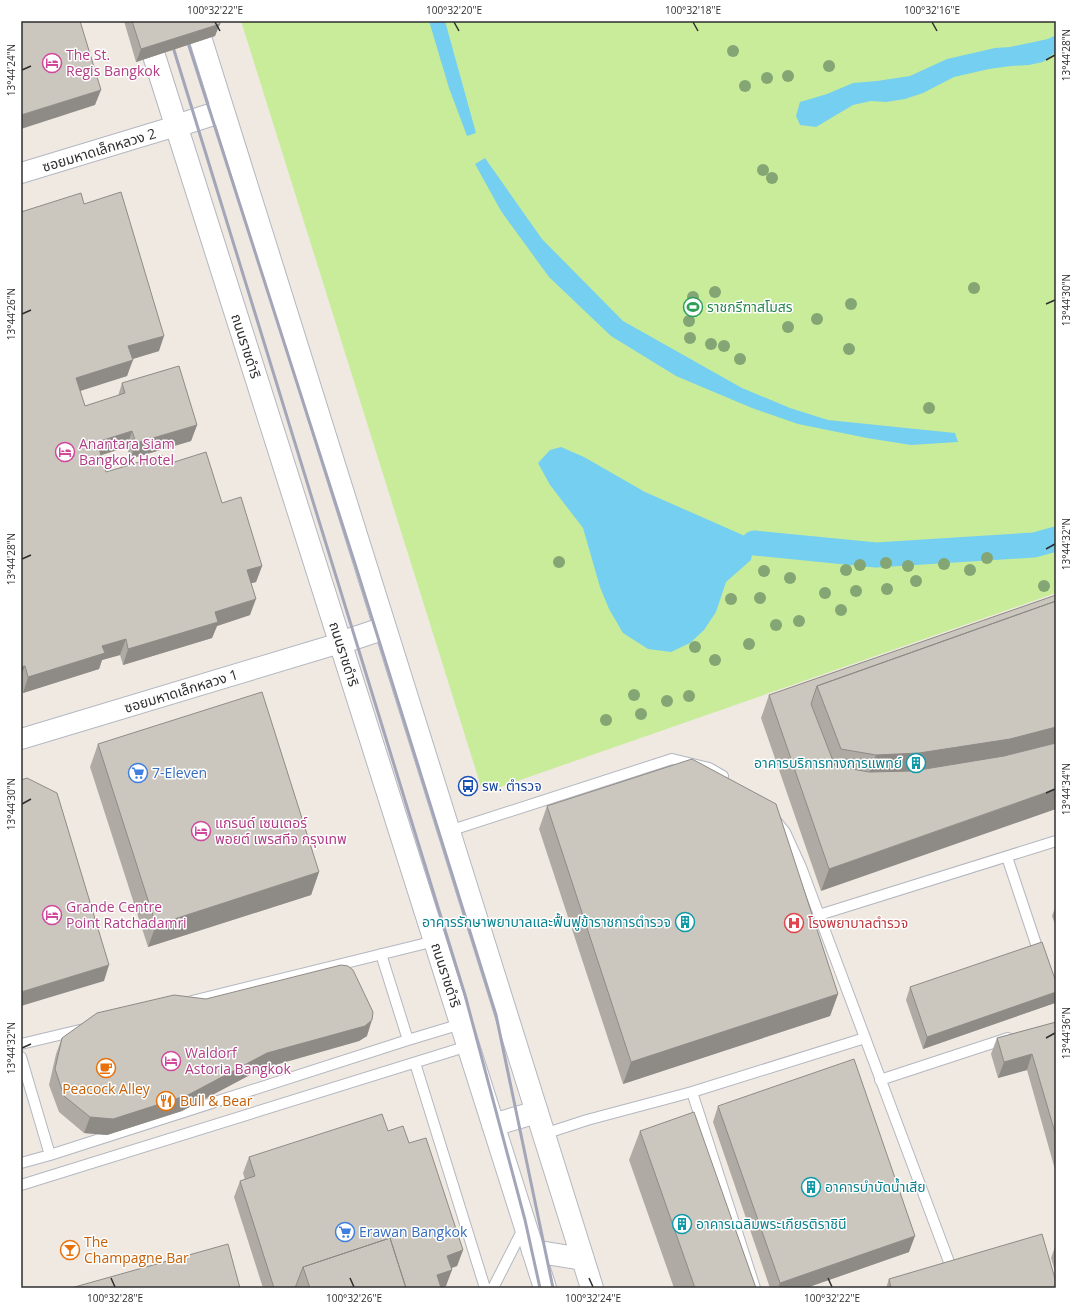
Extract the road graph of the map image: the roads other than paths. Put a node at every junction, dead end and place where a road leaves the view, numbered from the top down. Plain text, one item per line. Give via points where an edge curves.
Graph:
1 (143, 21) edge
2 (195, 21) edge
3 (223, 111) junction
4 (176, 126) junction
5 (21, 174) edge
6 (385, 628) junction
7 (340, 643) junction
8 (21, 739) edge
9 (728, 780) edge
10 (772, 816) edge
11 (449, 831) junction
12 (1056, 841) edge
13 (1007, 857) junction
14 (819, 915) junction
15 (435, 941) junction
16 (382, 954) junction
17 (1044, 968) edge
18 (182, 1004) edge
19 (461, 1024) junction
20 (90, 1027) edge
21 (1019, 1034) edge
22 (865, 1038) junction
23 (408, 1040) junction
24 (21, 1044) edge
25 (468, 1046) junction
26 (21, 1057) edge
27 (414, 1063) junction
28 (880, 1080) junction
29 (692, 1092) junction
30 (537, 1112) junction
31 (493, 1125) junction
32 (544, 1134) junction
33 (50, 1155) junction
34 (21, 1163) edge
35 (21, 1185) edge
36 (525, 1225) junction
37 (533, 1251) junction
38 (583, 1259) junction
39 (949, 1262) junction
40 (954, 1275) edge
41 (939, 1281) edge
42 (485, 1288) edge
43 (493, 1288) edge
44 (545, 1288) edge
45 (592, 1288) edge
46 (755, 1288) edge

1 - 4 main road, ถนนราชดำริ
2 - 3 main road
3 - 4 main road
3 - 6 main road
4 - 5 street, ซอยมหาดเล็กหลวง 2
4 - 7 main road, ถนนราชดำริ
6 - 7 main road
6 - 11 main road
7 - 8 street, ซอยมหาดเล็กหลวง 1
7 - 15 main road, ถนนราชดำริ
9 - 11 lane via 709,768 672,759
10 - 14 lane via 785,832
11 - 30 main road
12 - 13 lane
13 - 14 lane
13 - 17 lane
14 - 22 lane
15 - 16 lane
15 - 19 main road, ถนนราชดำริ
16 - 18 lane
16 - 23 lane
19 - 23 lane
19 - 25 main road, ถนนราชดำริ
20 - 24 lane
21 - 28 lane
22 - 28 lane
22 - 29 lane
23 - 33 lane
25 - 27 lane
25 - 31 main road, ถนนราชดำริ
26 - 33 lane
27 - 35 lane
27 - 42 lane
28 - 39 lane
29 - 32 lane
29 - 46 lane
30 - 31 main road
30 - 32 main road
31 - 36 main road, ถนนราชดำริ
32 - 38 main road
33 - 34 lane
36 - 37 main road, ถนนราชดำริ
36 - 43 lane
37 - 38 main road
37 - 44 main road, ถนนราชดำริ
38 - 45 main road
39 - 40 lane
39 - 41 lane via 946,1273

